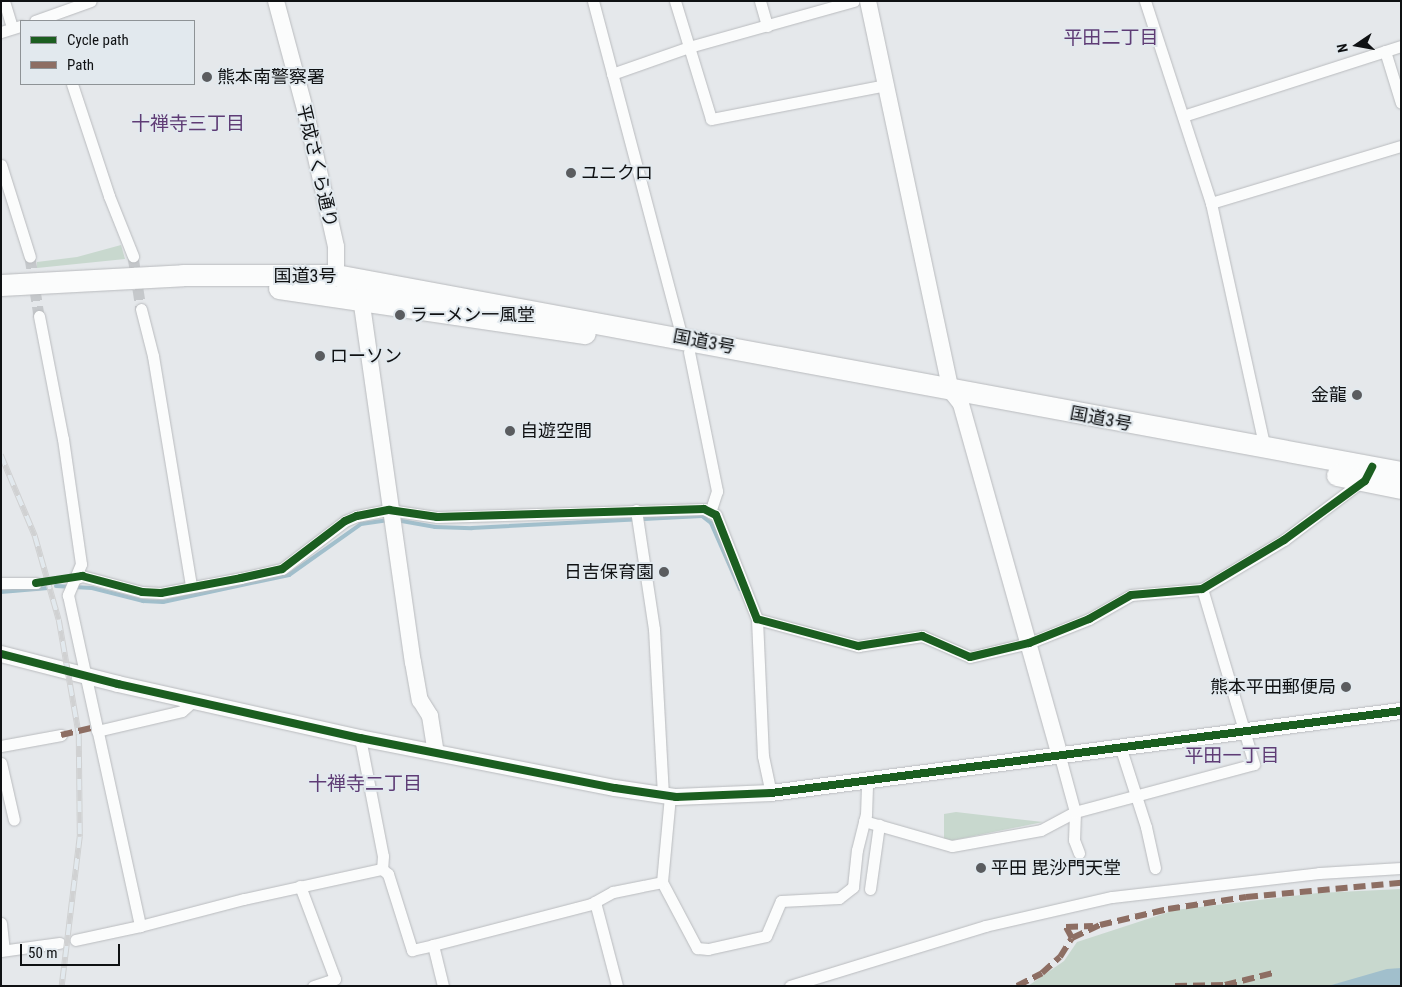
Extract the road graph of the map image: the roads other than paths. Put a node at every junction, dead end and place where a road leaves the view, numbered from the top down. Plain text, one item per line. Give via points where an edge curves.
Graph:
1 (4, 1) edge
2 (91, 1) edge
3 (276, 1) edge
4 (593, 1) edge
5 (676, 1) edge
6 (760, 1) edge
7 (854, 1) edge
8 (868, 1) edge
9 (1145, 1) edge
10 (52, 19) edge
11 (767, 26) junction
12 (12, 29) edge
13 (1401, 46) edge
14 (689, 47) junction
15 (1385, 51) junction
16 (612, 74) junction
17 (72, 85) edge
18 (886, 85) junction
19 (1401, 103) edge
20 (1183, 116) junction
21 (1401, 146) edge
22 (1, 165) edge
23 (1211, 203) junction
24 (133, 256) tunnel mouth
25 (30, 257) tunnel mouth
26 (336, 274) junction
27 (1, 285) edge
28 (1, 298) edge
29 (361, 298) junction
30 (141, 310) tunnel mouth
31 (39, 316) tunnel mouth
32 (686, 345) junction
33 (956, 397) junction
34 (1265, 449) junction
35 (1401, 472) edge
36 (1368, 474) junction
37 (1401, 488) edge
38 (390, 510) junction
39 (636, 510) junction
40 (710, 512) junction
41 (75, 580) junction
42 (1, 583) edge
43 (36, 583) dead end
44 (191, 586) junction
45 (1202, 589) junction
46 (757, 620) junction
47 (1029, 643) junction
48 (1, 654) edge
49 (86, 676) junction
50 (193, 701) junction
51 (1401, 711) edge
52 (1245, 729) junction
53 (97, 731) junction
54 (61, 735) dead end
55 (360, 738) junction
56 (1, 746) edge
57 (1120, 746) junction
58 (436, 753) junction
59 (1059, 754) junction
60 (1, 763) edge
61 (867, 782) junction
62 (21, 792) dead end
63 (9, 794) junction
64 (771, 794) junction
65 (667, 795) junction
66 (1136, 795) junction
67 (1075, 812) junction
68 (14, 820) dead end
69 (864, 821) junction
70 (879, 825) junction
71 (1079, 853) dead end
72 (1155, 868) dead end
73 (1401, 868) edge
74 (382, 869) junction
75 (662, 882) junction
76 (300, 886) junction
77 (870, 889) dead end
78 (595, 902) junction
79 (1, 924) edge
80 (140, 926) junction
81 (75, 940) dead end
82 (59, 943) dead end
83 (433, 945) junction
84 (3, 951) edge
85 (313, 986) edge
86 (443, 986) edge
87 (618, 986) edge
88 (790, 986) edge

1 - 12 street
2 - 10 street
3 - 26 street, 平成さくら通り via 305,109 336,247
4 - 16 street
5 - 14 street
6 - 11 street
7 - 11 street
8 - 18 street
9 - 20 street
11 - 14 street
13 - 15 street
14 - 16 street
14 - 18 street via 711,120
15 - 19 street
15 - 20 street
16 - 32 street
17 - 24 street via 108,196
18 - 33 street
20 - 23 street
21 - 23 street
22 - 25 street
23 - 34 street
26 - 27 highway, 国道3号 via 183,275
26 - 29 street
26 - 32 highway, 国道3号
28 - 29 highway, 国道3号 via 237,286 298,289
29 - 32 highway, 国道3号
29 - 38 street via 390,490
30 - 44 street via 153,356
31 - 41 street via 81,564
32 - 33 highway, 国道3号
32 - 40 street via 717,491
33 - 34 highway, 国道3号
33 - 36 highway, 国道3号
33 - 47 street
34 - 36 highway, 国道3号
35 - 36 highway, 国道3号
36 - 37 highway, 国道3号
36 - 45 street via 1284,540
38 - 39 street via 437,517
38 - 44 street via 345,521 282,569
38 - 58 street via 420,700 430,716
39 - 40 street
39 - 65 street via 654,629
40 - 46 street via 716,515
41 - 44 street via 82,576 142,592 161,593
41 - 49 street via 68,595
42 - 43 street
45 - 47 street via 1131,595 1089,619
45 - 52 street
46 - 47 street via 858,646 922,636 970,657
46 - 64 street via 763,756
47 - 59 street
48 - 49 street
49 - 50 street
49 - 53 street
50 - 53 street via 182,711
50 - 55 street
51 - 52 street
52 - 57 street
52 - 66 street via 1254,764
53 - 80 street
54 - 56 street
55 - 58 street
55 - 74 street via 383,856
57 - 59 street
57 - 66 street
58 - 65 street
59 - 61 street
59 - 67 street
60 - 63 street
61 - 64 street
61 - 69 street
62 - 63 street
63 - 68 street
64 - 65 street via 711,798
65 - 75 street
66 - 67 street
66 - 72 street
67 - 70 street via 1041,830 952,846
67 - 71 street via 1074,840
69 - 70 street
69 - 75 street via 853,887 839,898 781,901 766,936 698,948
70 - 77 street
73 - 88 street via 1319,873 1112,897 985,926
74 - 76 street
74 - 83 street via 388,874 412,950
75 - 78 street via 613,892
76 - 80 street
76 - 85 street via 335,979
78 - 83 street
78 - 87 street
79 - 84 street
80 - 81 street
82 - 84 street
83 - 86 street

